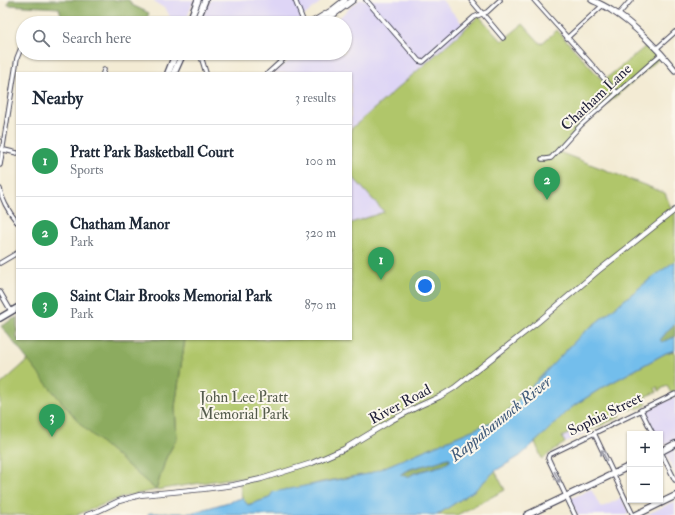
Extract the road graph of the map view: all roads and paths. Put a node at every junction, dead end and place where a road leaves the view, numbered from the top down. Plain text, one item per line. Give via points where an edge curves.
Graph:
1 (198, 0) edge
2 (205, 0) edge
3 (295, 0) edge
4 (345, 0) edge
5 (353, 0) edge
6 (366, 0) edge
7 (471, 0) edge
8 (500, 0) edge
9 (534, 0) edge
10 (592, 0) edge
11 (631, 0) edge
12 (603, 5) junction
13 (482, 13) junction
14 (618, 15) junction
15 (192, 16) edge
16 (199, 16) edge
17 (301, 16) edge
18 (323, 16) edge
19 (331, 16) edge
20 (675, 32) edge
21 (503, 38) dead end
22 (567, 38) junction
23 (656, 49) junction
24 (661, 54) junction
25 (17, 60) edge
26 (173, 60) edge
27 (180, 60) edge
28 (202, 60) edge
29 (282, 60) edge
30 (675, 70) edge
31 (168, 72) edge
32 (174, 72) edge
33 (206, 72) edge
34 (269, 72) edge
35 (12, 91) junction
36 (16, 93) edge
37 (617, 94) junction
38 (1, 149) edge
39 (16, 153) edge
40 (542, 159) dead end
41 (0, 165) edge
42 (0, 189) edge
43 (675, 210) edge
44 (16, 221) edge
45 (16, 254) edge
46 (0, 263) edge
47 (0, 292) edge
48 (16, 308) edge
49 (11, 311) junction
50 (0, 318) edge
51 (675, 394) edge
52 (641, 410) junction
53 (652, 431) edge
54 (594, 433) junction
55 (675, 444) edge
56 (663, 450) edge
57 (663, 457) edge
58 (628, 467) edge
59 (613, 474) junction
60 (675, 480) edge
61 (566, 496) junction
62 (675, 496) edge
63 (87, 515) edge
64 (527, 515) edge
65 (575, 515) edge
66 (634, 515) edge

1 - 15 main road
2 - 16 main road
3 - 17 street
4 - 18 main road
5 - 19 main road
6 - 13 street via 420,61 424,61 474,17
7 - 13 street
8 - 13 street via 490,10
9 - 22 street
10 - 12 main road
11 - 14 street
12 - 14 main road
12 - 22 street
13 - 21 street
14 - 23 main road
20 - 23 street
22 - 37 street
23 - 24 main road
24 - 30 main road
24 - 37 street, Chatham Lane
25 - 35 street
26 - 31 main road
27 - 32 main road
28 - 33 street
29 - 34 street
35 - 36 street
35 - 38 street
37 - 40 street, Chatham Lane via 581,125 550,159
38 - 39 street
38 - 41 street
42 - 44 street via 4,203
43 - 63 street, River Road via 454,388 392,420 344,449 312,463 261,479 234,485 140,495
45 - 46 street
47 - 49 street
48 - 49 main road
49 - 50 main road
51 - 52 street, Sophia Street
52 - 53 street
52 - 54 street, Sophia Street
59 -> 54 street
54 -> 61 street, Sophia Street via 549,455 548,458
55 - 56 main road
57 - 60 street
58 - 59 main road
59 - 61 main road
59 - 66 street
61 - 64 main road
61 - 65 street
62 - 66 main road

